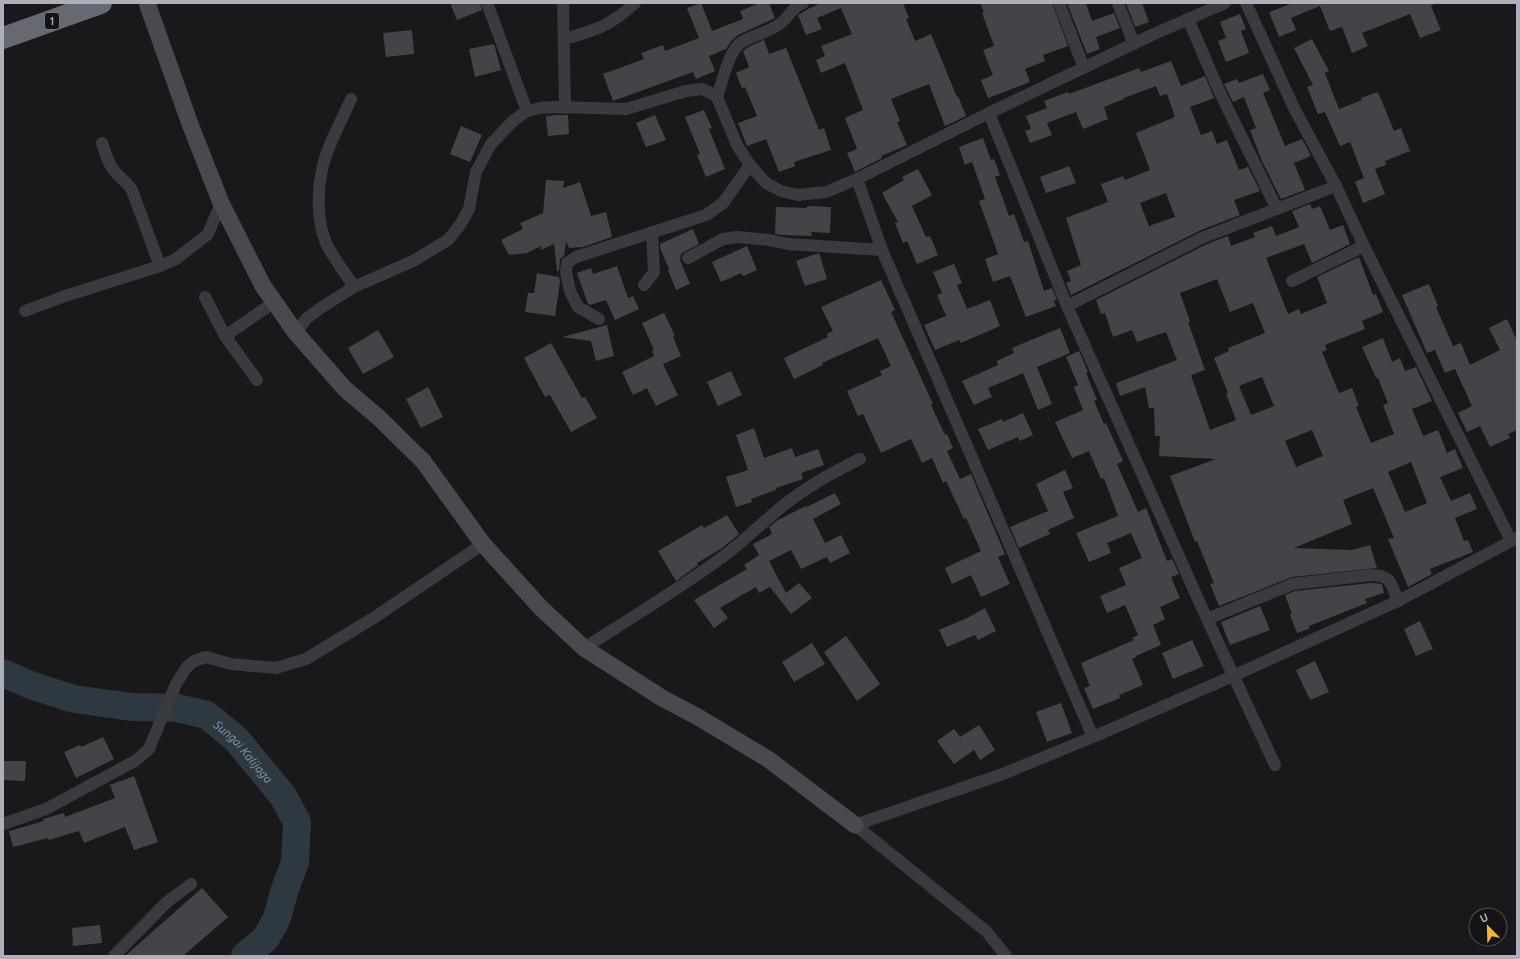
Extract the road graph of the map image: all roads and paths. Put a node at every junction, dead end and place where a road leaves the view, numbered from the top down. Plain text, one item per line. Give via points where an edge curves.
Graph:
1 (101, 3) edge
2 (147, 3) edge
3 (487, 3) edge
4 (563, 3) edge
5 (635, 3) edge
6 (803, 3) edge
7 (1059, 3) edge
8 (1118, 3) edge
9 (1225, 3) edge
10 (1246, 3) edge
11 (1188, 19) junction
12 (3, 38) edge
13 (564, 39) junction
14 (1134, 44) junction
15 (1084, 68) junction
16 (717, 97) junction
17 (351, 99) dead end
18 (565, 108) junction
19 (527, 111) junction
20 (989, 113) junction
21 (102, 143) dead end
22 (750, 165) junction
23 (857, 179) junction
24 (1336, 186) junction
25 (221, 203) junction
26 (1277, 208) junction
27 (652, 232) junction
28 (1364, 246) junction
29 (882, 250) junction
30 (688, 258) dead end
31 (160, 266) junction
32 (1292, 281) dead end
33 (644, 285) dead end
34 (354, 287) junction
35 (205, 297) dead end
36 (273, 303) junction
37 (1067, 306) junction
38 (25, 311) dead end
39 (599, 319) dead end
40 (296, 333) junction
41 (225, 336) junction
42 (257, 380) dead end
43 (860, 459) dead end
44 (1514, 540) edge
45 (483, 544) junction
46 (1398, 601) junction
47 (1207, 618) junction
48 (584, 648) junction
49 (1233, 676) junction
50 (1093, 737) junction
51 (1275, 765) dead end
52 (3, 824) edge
53 (855, 825) junction
54 (191, 884) dead end
55 (114, 956) edge
56 (1006, 956) edge

1 - 12 highway, 1
2 - 25 street
3 - 19 street
4 - 13 street
5 - 13 street via 610,23 591,32
6 - 16 street via 792,10 776,27 736,45
7 - 15 street
8 - 14 street
9 - 11 street
10 - 24 street via 1294,108
11 - 14 street
11 - 26 street via 1220,93
13 - 18 street
14 - 15 street
15 - 20 street
16 - 18 street via 702,89 686,91 626,109
16 - 22 street via 737,145
17 - 34 street via 322,169 320,218 326,243
18 - 19 street
19 - 34 street via 513,121 491,144 476,172 469,209 448,240 413,261
20 - 23 street
20 - 37 street
21 - 31 street via 110,165 132,190
22 - 23 street via 766,183 781,191 798,195 826,192
22 - 27 street via 723,203 706,215
23 - 29 street
24 - 26 street
24 - 28 street
25 - 31 street via 208,234 181,256
25 - 36 street
26 - 37 street via 1204,237
27 - 33 street via 654,272
27 - 39 street via 576,257 567,263 570,291 578,308
28 - 32 street
28 - 44 street
29 - 30 street via 788,244 737,237 723,240
29 - 50 street
31 - 38 street
34 - 40 street via 306,319
35 - 41 street
36 - 40 street
36 - 41 street
37 - 47 street
40 - 45 street via 346,389 423,461
41 - 42 street
43 - 48 street via 831,473 784,505 724,556
44 - 46 street
45 - 48 street via 542,608
45 - 52 street via 375,617 306,659 276,668 231,664 210,658 194,661 176,684 149,749 135,761 46,810
46 - 47 street via 1387,578 1382,575 1371,575 1294,584
46 - 49 street
47 - 49 street
48 - 53 street via 662,698 768,759
49 - 50 street
49 - 51 street
50 - 53 street via 1000,775
53 - 56 street via 987,932
54 - 55 street via 167,902

